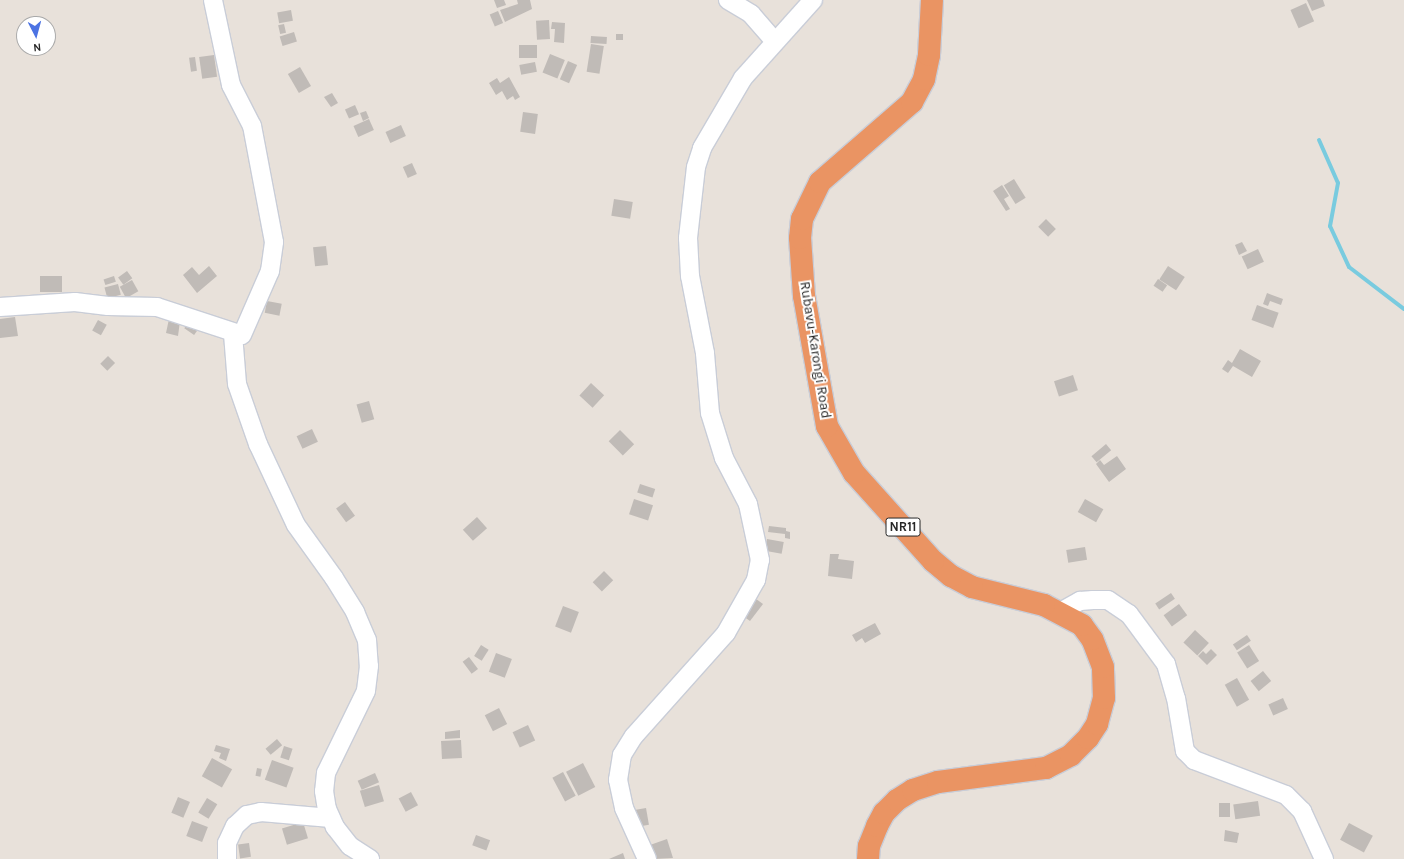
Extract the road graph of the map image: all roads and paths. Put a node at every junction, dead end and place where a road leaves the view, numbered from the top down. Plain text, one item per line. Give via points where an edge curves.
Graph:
1 (213, 0) edge
2 (728, 0) edge
3 (813, 0) edge
4 (932, 0) edge
5 (774, 40) junction
6 (0, 307) edge
7 (233, 334) junction
8 (1060, 612) junction
9 (331, 818) junction
10 (227, 859) edge
11 (370, 859) edge
12 (647, 859) edge
13 (868, 859) edge
14 (1324, 859) edge

1 - 7 street via 231,85 252,126 274,242 270,271 255,309 242,335
2 - 5 street via 751,14
3 - 5 street
4 - 8 highway, Rubavu-Karongi Road / NR11 via 929,55 924,79 912,102 820,182 802,219 800,238 804,296 822,406 827,426 854,473 934,561 972,587 1017,597
5 - 12 street via 743,78 702,148 694,182 688,238 690,276 705,353 712,421 724,458 748,504 760,560 756,580 726,634 634,736 622,755 618,780 624,808
6 - 7 street via 74,302 157,307 184,314
7 - 9 street via 237,384 258,444 296,525 356,612 367,640 369,666 366,691 326,773 324,791
8 - 13 highway, Rubavu-Karongi Road / NR11 via 1082,625 1092,639 1104,667 1104,698 1097,724 1088,738 1071,755 1046,768 964,778 913,790 884,813 869,846
8 - 14 street via 1080,601 1108,600 1130,614 1166,664 1176,698 1185,751 1194,760 1286,795 1302,811
9 - 10 street via 261,812 247,815 235,826 227,843
9 - 11 street via 350,846

